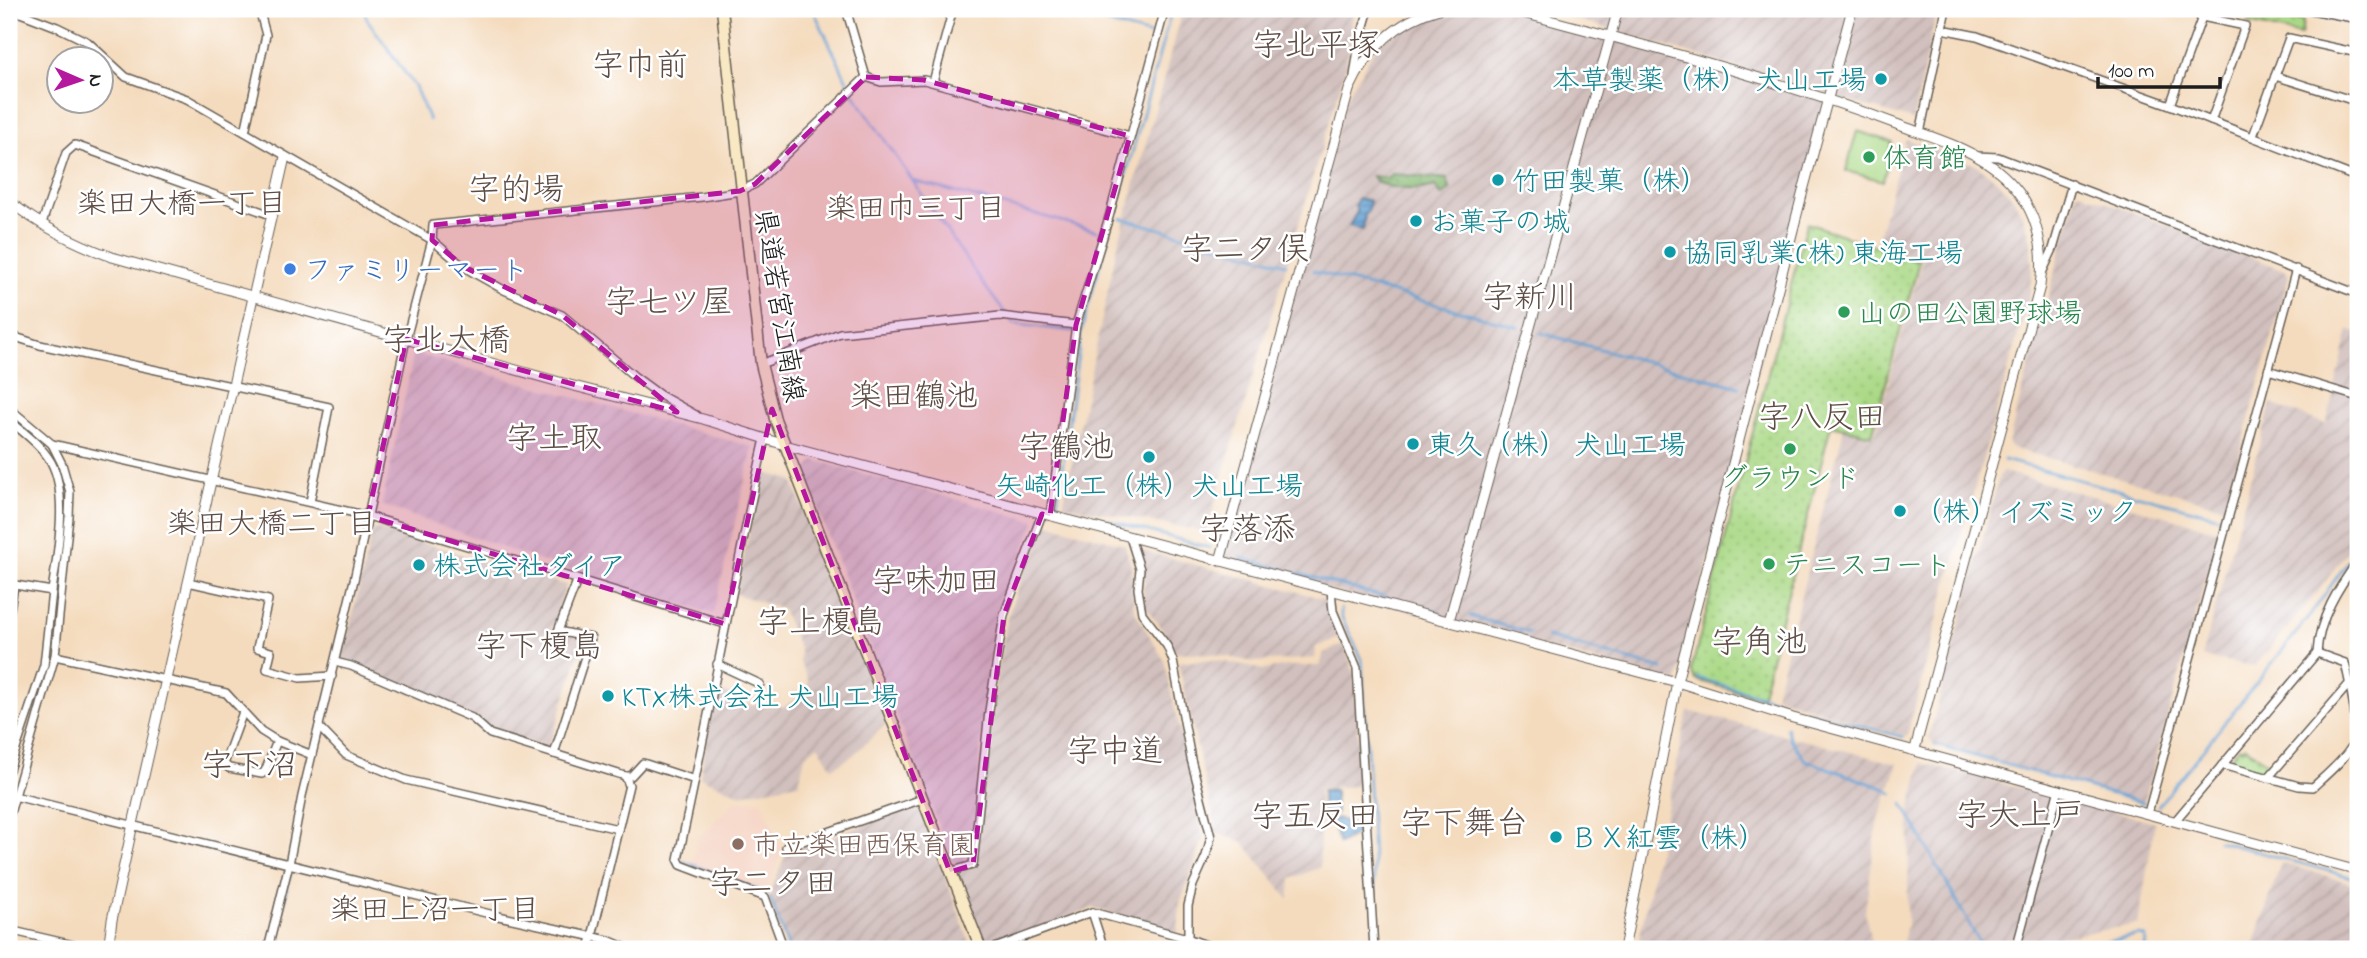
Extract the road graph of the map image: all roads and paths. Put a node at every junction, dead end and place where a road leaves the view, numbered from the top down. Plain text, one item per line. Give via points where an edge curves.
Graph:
1 (259, 9) edge
2 (722, 9) edge
3 (846, 9) edge
4 (953, 9) edge
5 (1165, 9) edge
6 (1368, 9) edge
7 (1439, 9) edge
8 (1508, 9) edge
9 (1618, 9) edge
10 (1852, 9) edge
11 (1946, 9) edge
12 (2188, 9) edge
13 (2306, 9) edge
14 (12, 10) edge
15 (2202, 17) junction
16 (2358, 19) edge
17 (9, 24) edge
18 (1942, 29) junction
19 (1611, 36) junction
20 (2358, 52) edge
21 (2275, 76) junction
22 (866, 77) junction
23 (1354, 78) junction
24 (933, 82) junction
25 (1828, 98) junction
26 (2358, 102) edge
27 (2171, 104) junction
28 (2211, 121) junction
29 (245, 132) junction
30 (1920, 133) junction
31 (1130, 136) junction
32 (2253, 136) junction
33 (1976, 156) junction
34 (285, 157) junction
35 (2358, 178) edge
36 (2071, 184) junction
37 (740, 191) junction
38 (9, 201) edge
39 (271, 215) junction
40 (42, 223) junction
41 (432, 240) junction
42 (2295, 269) junction
43 (2042, 273) junction
44 (2358, 294) edge
45 (252, 296) junction
46 (1076, 325) junction
47 (9, 335) edge
48 (406, 339) junction
49 (761, 364) junction
50 (2268, 370) junction
51 (231, 385) junction
52 (2358, 397) edge
53 (9, 408) edge
54 (704, 419) junction
55 (9, 420) edge
56 (765, 439) junction
57 (52, 444) junction
58 (785, 445) junction
59 (211, 480) junction
60 (310, 502) junction
61 (1046, 515) junction
62 (368, 516) junction
63 (1130, 537) junction
64 (1220, 561) junction
65 (2358, 561) edge
66 (577, 580) junction
67 (188, 582) junction
68 (11, 585) edge
69 (1331, 590) junction
70 (52, 591) junction
71 (9, 616) edge
72 (1449, 621) junction
73 (725, 624) junction
74 (2317, 653) junction
75 (55, 656) junction
76 (335, 662) junction
77 (717, 664) junction
78 (332, 676) junction
79 (165, 681) junction
80 (1677, 682) junction
81 (760, 684) dead end
82 (2349, 684) junction
83 (243, 712) junction
84 (319, 727) junction
85 (9, 734) edge
86 (19, 736) junction
87 (276, 741) junction
88 (1915, 749) junction
89 (554, 754) junction
90 (312, 755) junction
91 (2222, 765) junction
92 (9, 770) edge
93 (625, 776) junction
94 (2268, 778) junction
95 (695, 780) junction
96 (2059, 789) junction
97 (14, 796) junction
98 (922, 799) junction
99 (2148, 813) junction
100 (9, 817) edge
101 (2175, 821) junction
102 (133, 824) junction
103 (618, 829) junction
104 (786, 847) dead end
105 (289, 864) junction
106 (2358, 871) edge
107 (950, 872) junction
108 (1092, 912) junction
109 (9, 930) edge
110 (592, 937) junction
111 (1187, 938) junction
112 (91, 949) edge
113 (108, 949) edge
114 (268, 949) edge
115 (589, 949) edge
116 (629, 949) edge
117 (784, 949) edge
118 (981, 949) edge
119 (992, 949) edge
120 (1104, 949) edge
121 (1188, 949) edge
122 (1217, 949) edge
123 (1374, 949) edge
124 (1624, 949) edge
125 (2015, 949) edge

1 - 29 street via 266,35
2 - 37 main road, 県道若宮江南線
3 - 22 street
4 - 24 street
5 - 31 street
6 - 23 street
7 - 23 street via 1390,33
8 - 19 street
9 - 19 street
10 - 25 street
11 - 18 street
12 - 15 street
13 - 16 street
14 - 17 street
14 - 29 street via 88,42 125,77 187,99
15 - 27 street
15 - 28 street via 2245,26
18 - 27 street via 2002,44
18 - 30 street
19 - 25 street
19 - 72 street
20 - 21 street via 2289,38
21 - 26 street
21 - 32 street
22 - 24 street via 881,82
22 - 37 street via 755,184
23 - 64 street
24 - 31 street
25 - 30 street
25 - 80 street
27 - 28 street
28 - 32 street
29 - 34 street
30 - 33 street
31 - 46 street
32 - 35 street
33 - 36 street via 1998,156
33 - 43 street via 2003,175 2026,204 2040,239
34 - 39 street
34 - 41 street
36 - 42 street
36 - 43 street
37 - 41 street via 433,225
37 - 49 main road, 県道若宮江南線
38 - 40 street
39 - 40 street via 75,145 66,153
39 - 45 street
40 - 45 street via 112,257
41 - 48 street
41 - 54 street via 479,276 562,315 634,376
42 - 44 street
42 - 50 street
43 - 88 street
45 - 48 street
45 - 51 street
46 - 49 street via 1000,317 841,333
46 - 61 street
47 - 51 street
48 - 54 street
48 - 62 street
49 - 58 main road, 県道若宮江南線
50 - 52 street
50 - 99 street
51 - 59 street
51 - 60 street via 329,407
53 - 57 street
54 - 56 street
55 - 70 street via 45,453 59,488
56 - 58 street
56 - 73 street
57 - 59 street
57 - 75 street via 70,492
58 - 61 street
58 - 98 main road, 県道若宮江南線
59 - 60 street
59 - 67 street
60 - 62 street
61 - 63 street
61 - 107 street via 1004,615 973,865
62 - 66 street
62 - 76 street
63 - 64 street
63 - 111 street via 1140,569 1139,607 1173,661 1211,837 1190,896
64 - 69 street
65 - 74 street via 2322,621
66 - 73 street
66 - 89 street via 558,631 591,638
67 - 78 street via 268,600 257,648 271,652 267,669 300,678
67 - 79 street
68 - 70 street
68 - 71 street
69 - 72 street
69 - 123 street via 1333,611 1357,668
70 - 86 street via 44,665
72 - 80 street
73 - 77 street
74 - 82 street via 2345,663
74 - 91 street
75 - 79 street
75 - 97 street
76 - 78 street
76 - 89 street via 472,718 490,734
77 - 81 street
77 - 95 street
78 - 84 street
79 - 83 street via 226,693
79 - 102 street
80 - 88 street
80 - 124 street
82 - 94 street
82 - 94 street via 2354,742 2332,771 2313,787
83 - 87 street
83 - 87 street via 224,764 262,774
84 - 90 street
84 - 103 street via 346,754 406,780
85 - 86 street
86 - 92 street
87 - 90 street
88 - 96 street
89 - 93 street
90 - 105 street
91 - 94 street
91 - 101 street
93 - 95 street via 631,776 643,763
93 - 103 street via 629,785
95 - 117 street via 678,863 765,897
96 - 99 street
96 - 125 street
97 - 100 street
97 - 102 street
98 - 104 street
98 - 107 main road, 県道若宮江南線
99 - 101 street
101 - 106 street
102 - 105 street
102 - 113 street
103 - 110 street
105 - 110 street
105 - 114 street
107 - 118 main road, 県道若宮江南線
108 - 111 street
108 - 119 street
108 - 120 street
109 - 112 street
110 - 115 street
110 - 116 street
111 - 121 street
111 - 122 street

